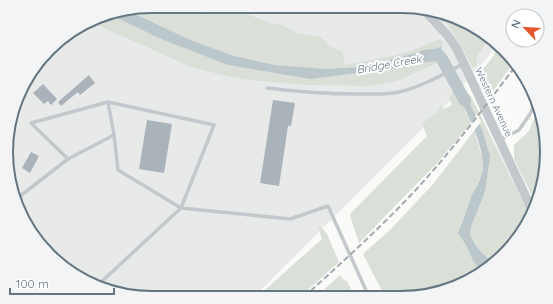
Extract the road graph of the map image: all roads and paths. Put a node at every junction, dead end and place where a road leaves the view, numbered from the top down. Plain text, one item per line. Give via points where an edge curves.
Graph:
1 (430, 16) edge
2 (464, 64) junction
3 (268, 88) dead end
4 (108, 102) junction
5 (533, 109) edge
6 (114, 135) junction
7 (500, 140) junction
8 (68, 159) junction
9 (20, 196) edge
10 (530, 205) edge
11 (181, 208) junction
12 (102, 282) edge
13 (366, 291) edge

1 - 2 street, Western Avenue via 448,36
2 - 3 lane via 411,89 398,92 322,93
2 - 7 street, Western Avenue
4 - 6 lane
4 - 8 lane via 30,123
4 - 11 lane via 214,125
5 - 7 lane via 519,130
6 - 8 lane
6 - 11 lane via 118,170
7 - 10 street, Western Avenue
8 - 9 lane
11 - 12 lane
11 - 13 lane via 290,220 328,206

